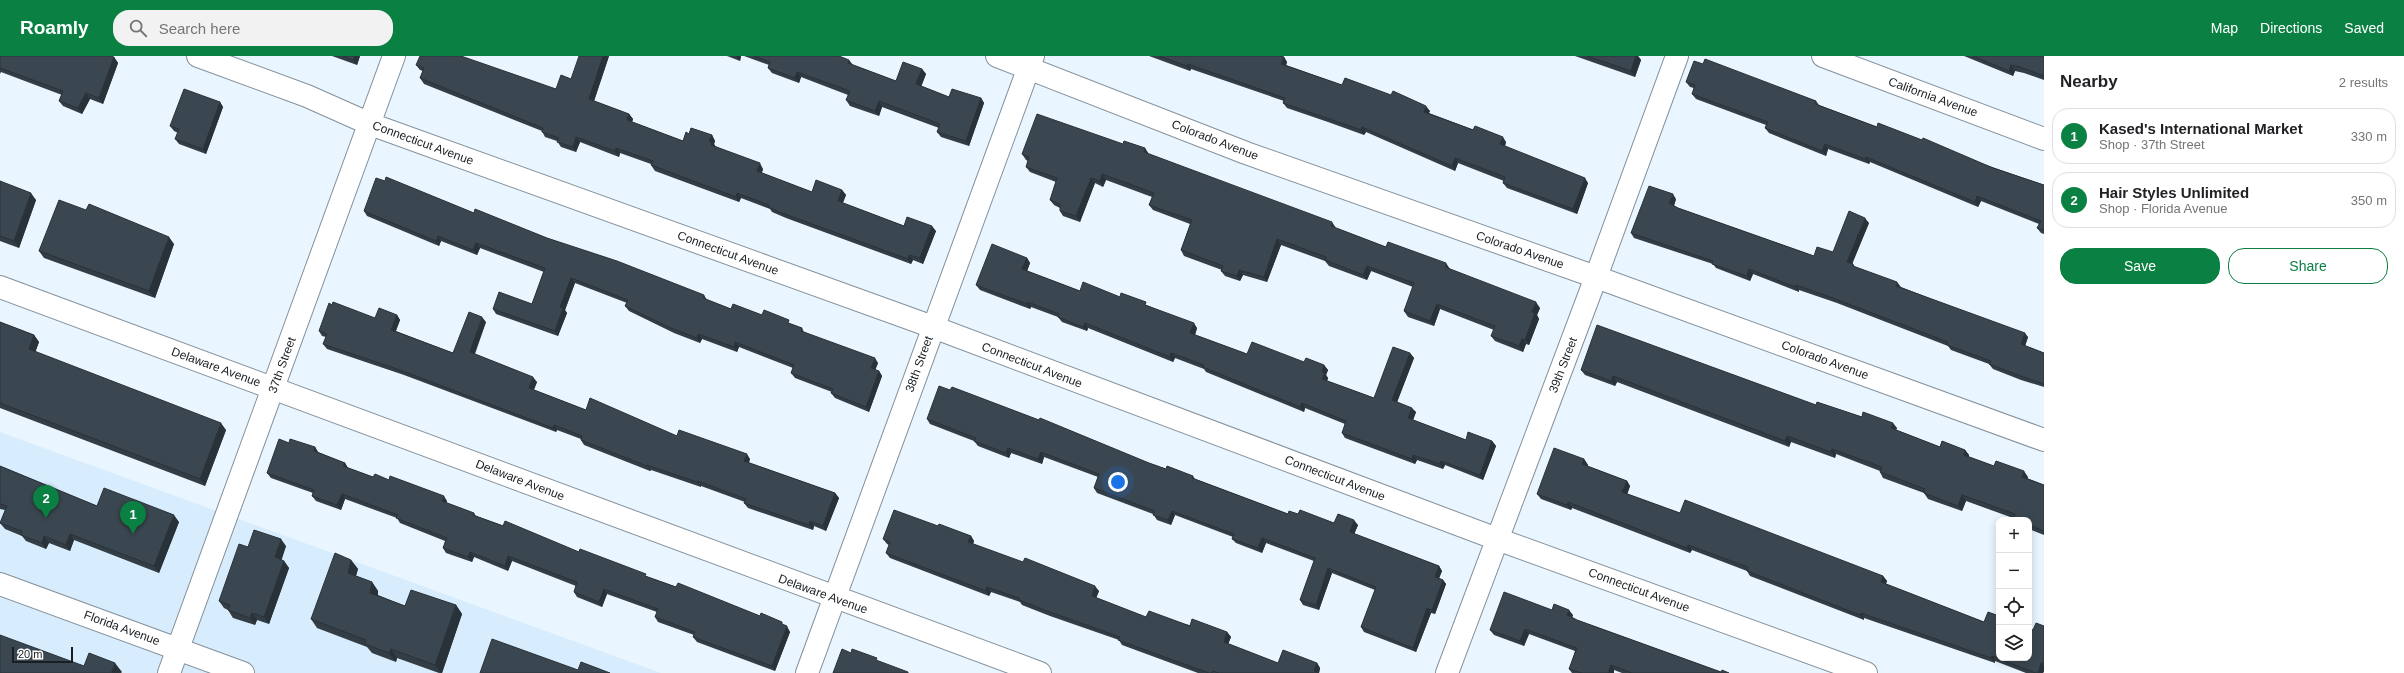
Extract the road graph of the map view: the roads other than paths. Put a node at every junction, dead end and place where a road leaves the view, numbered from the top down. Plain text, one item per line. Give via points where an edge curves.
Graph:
1 (198, 56) edge
2 (394, 56) edge
3 (998, 56) edge
4 (1677, 56) edge
5 (1823, 56) edge
6 (1031, 62) edge
7 (370, 124) junction
8 (2044, 138) edge
9 (1596, 276) junction
10 (0, 287) edge
11 (933, 328) junction
12 (274, 388) junction
13 (2044, 440) edge
14 (1497, 539) junction
15 (0, 584) edge
16 (834, 598) junction
17 (178, 649) junction
18 (169, 673) edge
19 (243, 673) edge
20 (807, 673) edge
21 (1040, 673) edge
22 (1447, 673) edge
23 (1866, 673) edge

1 - 7 street, Connecticut Avenue via 307,96
2 - 7 street, 37th Street
3 - 6 street, Colorado Avenue
4 - 9 street, 39th Street
5 - 8 street, California Avenue
6 - 9 street, Colorado Avenue via 1246,153
6 - 11 street, 38th Street
7 - 11 street, Connecticut Avenue
7 - 12 street, 37th Street
9 - 13 street, Colorado Avenue
9 - 14 street, 39th Street
10 - 12 street, Delaware Avenue
11 - 14 street, Connecticut Avenue
11 - 16 street, 38th Street
12 - 16 street, Delaware Avenue
12 - 17 street, 37th Street
14 - 22 street, 39th Street
14 - 23 street, Connecticut Avenue
15 - 17 street, Florida Avenue
16 - 20 street, 38th Street
16 - 21 street, Delaware Avenue
17 - 18 street, 37th Street
17 - 19 street, Florida Avenue

